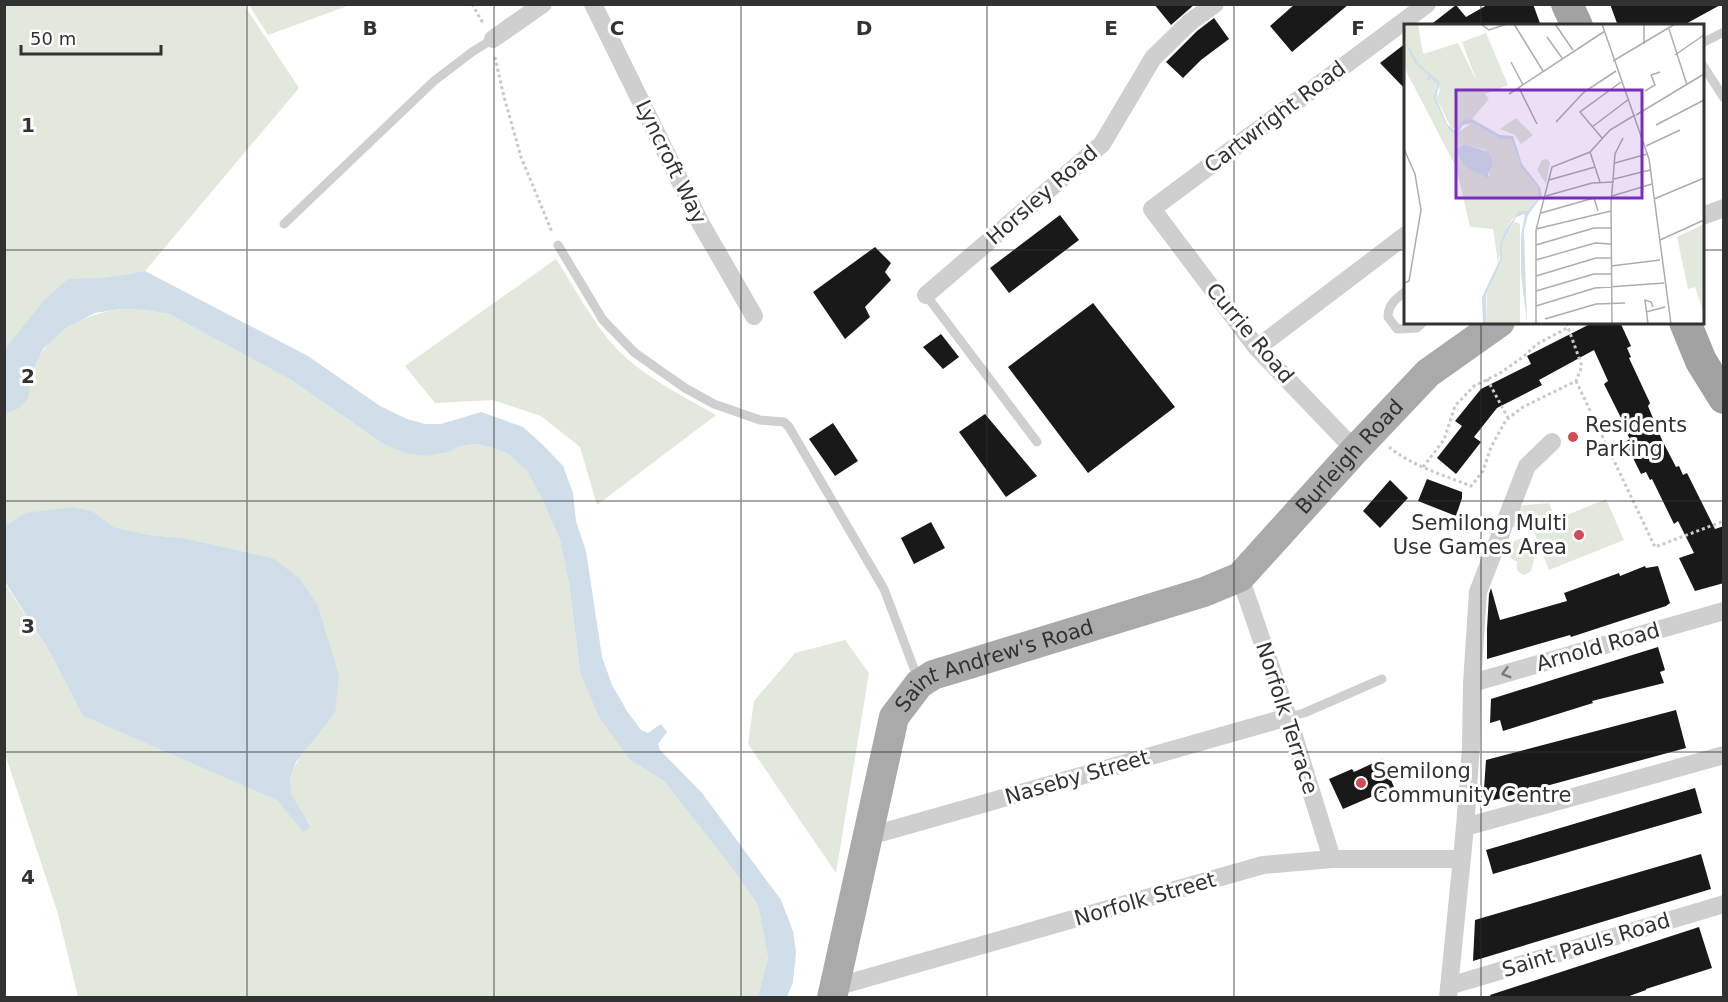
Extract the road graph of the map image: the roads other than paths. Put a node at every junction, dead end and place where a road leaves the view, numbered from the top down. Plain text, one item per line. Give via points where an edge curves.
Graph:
1 (543, 4) edge
2 (593, 4) edge
3 (1215, 4) edge
4 (1427, 4) edge
5 (1567, 4) edge
6 (1576, 24) edge
7 (1724, 32) edge
8 (493, 39) joint
9 (1704, 42) edge
10 (1704, 67) edge
11 (1724, 98) edge
12 (1724, 208) edge
13 (1152, 209) joint
14 (1704, 215) edge
15 (284, 224) dead end
16 (1404, 237) edge
17 (558, 245) road end
18 (1404, 293) edge
19 (926, 295) joint
20 (754, 316) dead end
21 (1704, 322) edge
22 (1421, 324) edge
23 (1497, 324) edge
24 (1685, 324) edge
25 (1257, 348) junction
26 (1724, 396) edge
27 (1363, 441) junction
28 (1037, 442) dead end
29 (1552, 442) dead end
30 (1240, 577) junction
31 (1204, 592) joint
32 (1724, 611) edge
33 (1382, 679) dead end
34 (1472, 683) junction
35 (919, 684) junction
36 (1288, 717) junction
37 (1724, 755) edge
38 (1466, 827) junction
39 (866, 837) junction
40 (1462, 859) junction
41 (1332, 860) junction
42 (1724, 904) edge
43 (833, 992) edge
44 (1448, 992) edge

1 - 8 street
2 - 20 street, Lyncroft Way via 701,224
3 - 19 street, Horsley Road via 1153,58 1102,144
4 - 13 street, Cartwright Road
5 - 6 highway
7 - 9 lane
8 - 15 lane via 434,81
10 - 11 lane
12 - 14 street
13 - 25 street, Currie Road
16 - 25 street
17 - 35 lane via 603,320 635,353 714,404 760,420 784,422 789,427 884,589
18 - 22 lane via 1392,302 1388,317 1397,329 1417,328
19 - 28 lane
21 - 26 highway
23 - 27 main road, Burleigh Road via 1428,373
24 - 26 highway via 1701,361
25 - 27 street, Currie Road
27 - 30 main road, Burleigh Road
29 - 34 street via 1527,466 1478,592
30 - 31 main road, Burleigh Road
30 - 36 street, Norfolk Terrace
31 - 35 main road, Saint Andrew's Road via 933,675
32 -> 34 street, Arnold Road
33 - 36 lane
34 - 38 street
35 - 39 main road, Saint Andrew's Road via 894,717
36 - 39 street, Naseby Street
36 - 41 street, Norfolk Terrace
37 - 38 street
38 - 40 street
39 - 43 main road, Saint Andrew's Road
40 - 41 street, Norfolk Street
40 - 44 street
41 - 43 street, Norfolk Street via 1263,865
42 - 44 street, Saint Pauls Road

